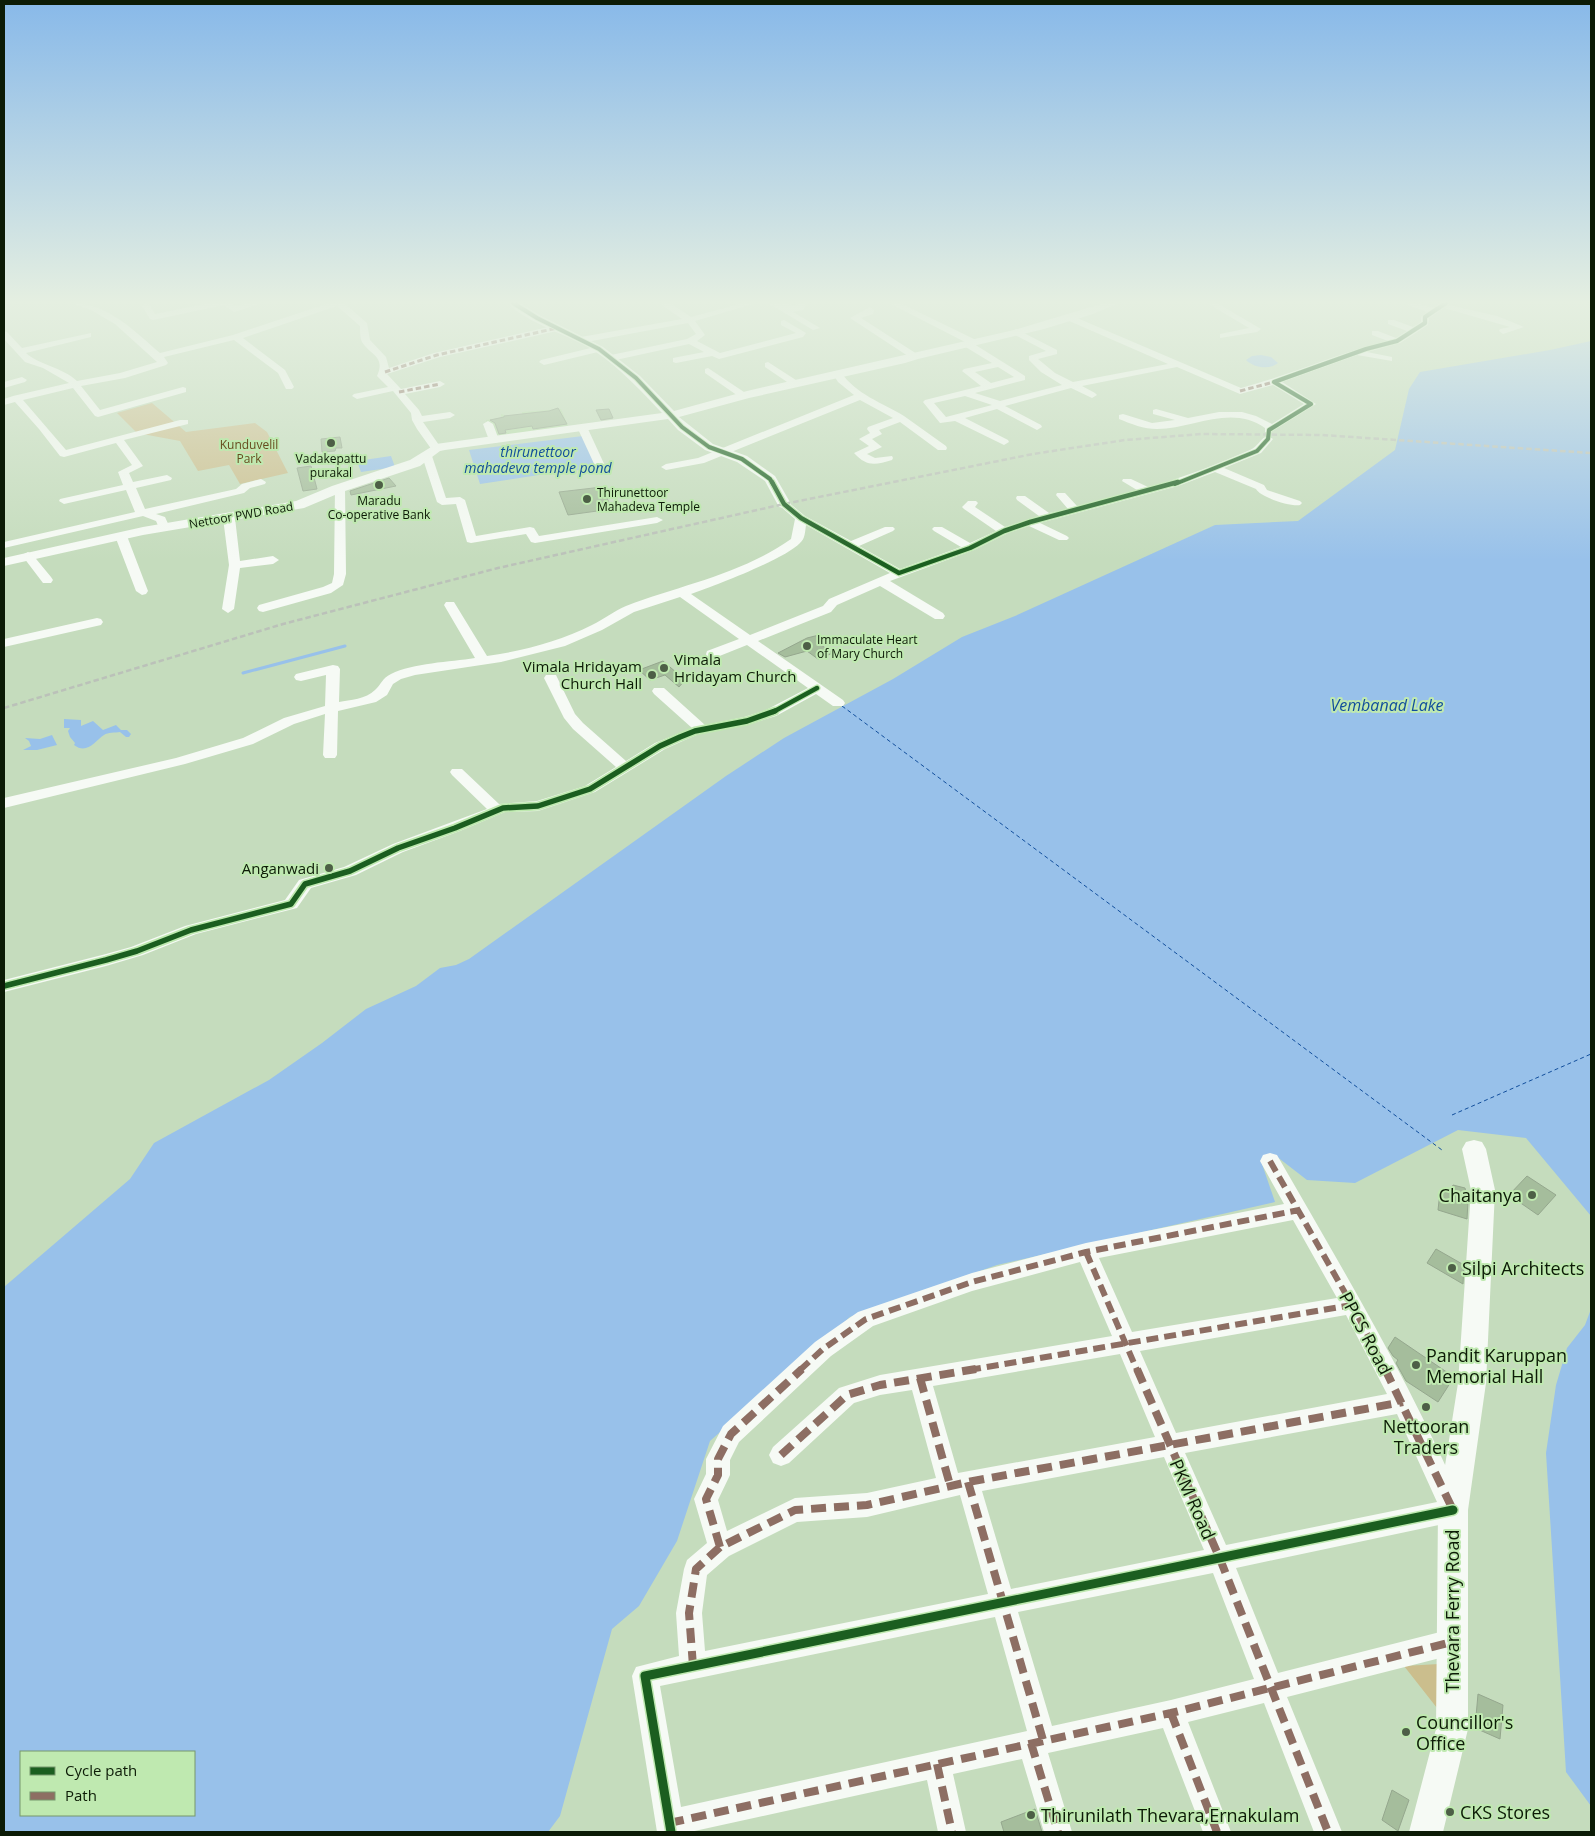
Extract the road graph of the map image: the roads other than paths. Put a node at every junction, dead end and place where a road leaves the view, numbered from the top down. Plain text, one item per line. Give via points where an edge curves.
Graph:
1 (57, 389) edge
2 (76, 389) edge
3 (406, 389) edge
4 (646, 389) edge
5 (733, 389) edge
6 (776, 389) edge
7 (852, 389) edge
8 (979, 389) edge
9 (1047, 389) edge
10 (1056, 389) edge
11 (1080, 389) edge
12 (1233, 389) edge
13 (1249, 389) edge
14 (1285, 389) edge
15 (183, 390) dead end
16 (397, 390) junction
17 (1050, 390) junction
18 (965, 393) junction
19 (1092, 395) dead end
20 (357, 396) dead end
21 (744, 396) junction
22 (861, 396) junction
23 (16, 398) junction
24 (4, 402) edge
25 (999, 405) junction
26 (1156, 412) dead end
27 (450, 415) dead end
28 (175, 416) dead end
29 (672, 416) junction
30 (1123, 416) dead end
31 (900, 418) junction
32 (956, 418) junction
33 (417, 420) junction
34 (1187, 420) junction
35 (184, 422) dead end
36 (488, 424) dead end
37 (1037, 427) dead end
38 (583, 429) junction
39 (157, 430) junction
40 (1269, 432) junction
41 (118, 439) junction
42 (494, 440) junction
43 (1004, 442) dead end
44 (942, 448) dead end
45 (432, 452) junction
46 (724, 452) junction
47 (888, 458) dead end
48 (666, 467) dead end
49 (601, 468) dead end
50 (1215, 468) junction
51 (166, 478) dead end
52 (1127, 481) dead end
53 (261, 482) dead end
54 (128, 487) junction
55 (340, 488) junction
56 (1147, 491) junction
57 (1061, 495) dead end
58 (1021, 498) dead end
59 (64, 501) dead end
60 (972, 503) dead end
61 (1296, 503) dead end
62 (784, 504) joint
63 (1074, 509) junction
64 (142, 513) junction
65 (1047, 517) junction
66 (230, 518) junction
67 (801, 518) junction
68 (657, 520) dead end
69 (1030, 522) junction
70 (164, 528) junction
71 (938, 529) dead end
72 (889, 530) dead end
73 (1004, 531) junction
74 (121, 536) junction
75 (1063, 538) dead end
76 (4, 546) edge
77 (850, 546) junction
78 (970, 548) junction
79 (28, 556) junction
80 (273, 560) dead end
81 (4, 562) edge
82 (235, 565) junction
83 (899, 573) junction
84 (47, 580) dead end
85 (880, 581) junction
86 (142, 590) dead end
87 (682, 593) junction
88 (814, 603) dead end
89 (450, 605) dead end
90 (263, 608) dead end
91 (228, 609) dead end
92 (939, 616) dead end
93 (97, 622) dead end
94 (743, 637) junction
95 (4, 643) edge
96 (712, 654) dead end
97 (483, 661) junction
98 (302, 677) dead end
99 (551, 678) dead end
100 (816, 688) junction
101 (660, 691) dead end
102 (838, 703) dead end
103 (331, 708) junction
104 (702, 729) junction
105 (330, 755) dead end
106 (624, 767) junction
107 (457, 772) dead end
108 (4, 803) edge
109 (496, 810) junction
110 (4, 986) edge
111 (1474, 1149) dead end
112 (1270, 1161) dead end
113 (1299, 1210) junction
114 (1086, 1252) junction
115 (1352, 1305) junction
116 (1126, 1344) junction
117 (920, 1378) junction
118 (1403, 1402) junction
119 (1170, 1445) junction
120 (781, 1455) dead end
121 (959, 1483) junction
122 (1453, 1510) junction
123 (720, 1547) junction
124 (1220, 1559) junction
125 (1003, 1603) junction
126 (1452, 1642) junction
127 (693, 1666) junction
128 (1270, 1688) junction
129 (1170, 1712) junction
130 (1037, 1742) junction
131 (937, 1764) junction
132 (670, 1828) edge
133 (952, 1832) edge
134 (1058, 1832) edge
135 (1217, 1832) edge
136 (1328, 1832) edge
137 (1426, 1832) edge

1 - 23 street
2 - 15 street via 98,414
3 - 16 street
4 - 29 street
5 - 21 street
6 - 21 street, Nettoor PWD Road
7 - 22 street
8 - 18 street
9 - 17 street
10 - 17 street
11 - 19 street
12 - 13 street
14 - 40 street via 1311,404
16 - 20 street
16 - 33 street via 416,412
17 - 25 street
18 - 25 street
18 - 32 street via 928,402 944,421
21 - 29 street, Nettoor PWD Road
22 - 31 street
22 - 46 street
23 - 24 street
23 - 41 street via 64,454
25 - 32 street
25 - 37 street
26 - 34 street
27 - 33 street
28 - 39 street via 149,422
29 - 38 street, Nettoor PWD Road
29 - 46 street via 709,447
30 - 34 street via 1153,426
31 - 44 street
31 - 47 street via 872,430 877,434 864,439 877,447 860,453 874,462
32 - 43 street
33 - 45 street
34 - 40 street via 1238,415 1264,422
35 - 39 street
36 - 42 street
38 - 42 street, Nettoor PWD Road
38 - 49 street
39 - 41 street
40 - 50 street via 1257,451
41 - 54 street via 138,466 123,472
42 - 45 street, Nettoor PWD Road
45 - 55 street, Nettoor PWD Road via 415,463
45 - 68 street via 442,502 460,500 471,540 530,530 535,540
46 - 48 street via 700,461
46 - 62 street via 742,459 770,479
50 - 56 street
50 - 61 street via 1260,487 1263,492
51 - 54 street
52 - 56 street
53 - 64 street via 240,491
54 - 59 street
54 - 64 street
55 - 66 street, Nettoor PWD Road via 299,505
55 - 90 street via 340,574 337,585
56 - 63 street
57 - 63 street
58 - 65 street
60 - 73 street via 968,507
62 - 67 street
63 - 65 street
64 - 70 street via 161,519
64 - 76 street
65 - 69 street
66 - 70 street, Nettoor PWD Road
66 - 82 street
67 - 77 street
67 - 87 street via 796,541 782,551
69 - 73 street
69 - 75 street
70 - 74 street, Nettoor PWD Road
71 - 78 street
72 - 77 street
73 - 78 street
74 - 79 street, Nettoor PWD Road
74 - 86 street
77 - 83 street
78 - 83 street
79 - 81 street, Nettoor PWD Road
79 - 84 street
80 - 82 street
82 - 91 street
83 - 85 street
85 - 92 street
85 - 94 street via 832,602 827,609
87 - 94 street
87 - 97 street via 630,609 560,643
88 - 94 street
89 - 97 street
93 - 95 street
94 - 96 street
94 - 100 street
97 - 103 street via 396,676 371,699
98 - 103 street via 333,669
99 - 106 street via 578,726
100 - 102 street
100 - 104 street via 747,721
101 - 104 street
103 - 105 street
103 - 108 street via 211,752
104 - 106 street via 660,746
106 - 109 street via 590,789 573,795 538,806
107 - 109 street
109 - 110 street via 398,848 350,871 305,884 291,904 191,930 106,960
111 - 122 street, Thevara Ferry Road via 1483,1190 1472,1383
112 - 113 street, PPCS Road
113 - 114 street
113 - 115 street, PPCS Road
114 - 116 street, PKM Road
114 - 123 street via 972,1282 866,1319 833,1340 731,1434 718,1459 718,1475 706,1499
115 - 116 street
115 - 118 street, PPCS Road
116 - 117 street
116 - 119 street, PKM Road
117 - 120 street via 847,1395
117 - 121 street
118 - 119 street
118 - 122 street, PPCS Road
119 - 121 street
119 - 124 street, PKM Road
121 - 123 street via 867,1505 795,1510
121 - 125 street
122 - 124 street
122 - 126 street, Thevara Ferry Road
123 - 127 street via 696,1569 688,1613
124 - 125 street
124 - 128 street, PKM Road
125 - 127 street
125 - 130 street
126 - 128 street
126 - 137 street, Thevara Ferry Road via 1452,1729
127 - 132 street via 645,1676
128 - 129 street
128 - 136 street, PKM Road
129 - 130 street
129 - 135 street
130 - 131 street
130 - 134 street
131 - 132 street
131 - 133 street

